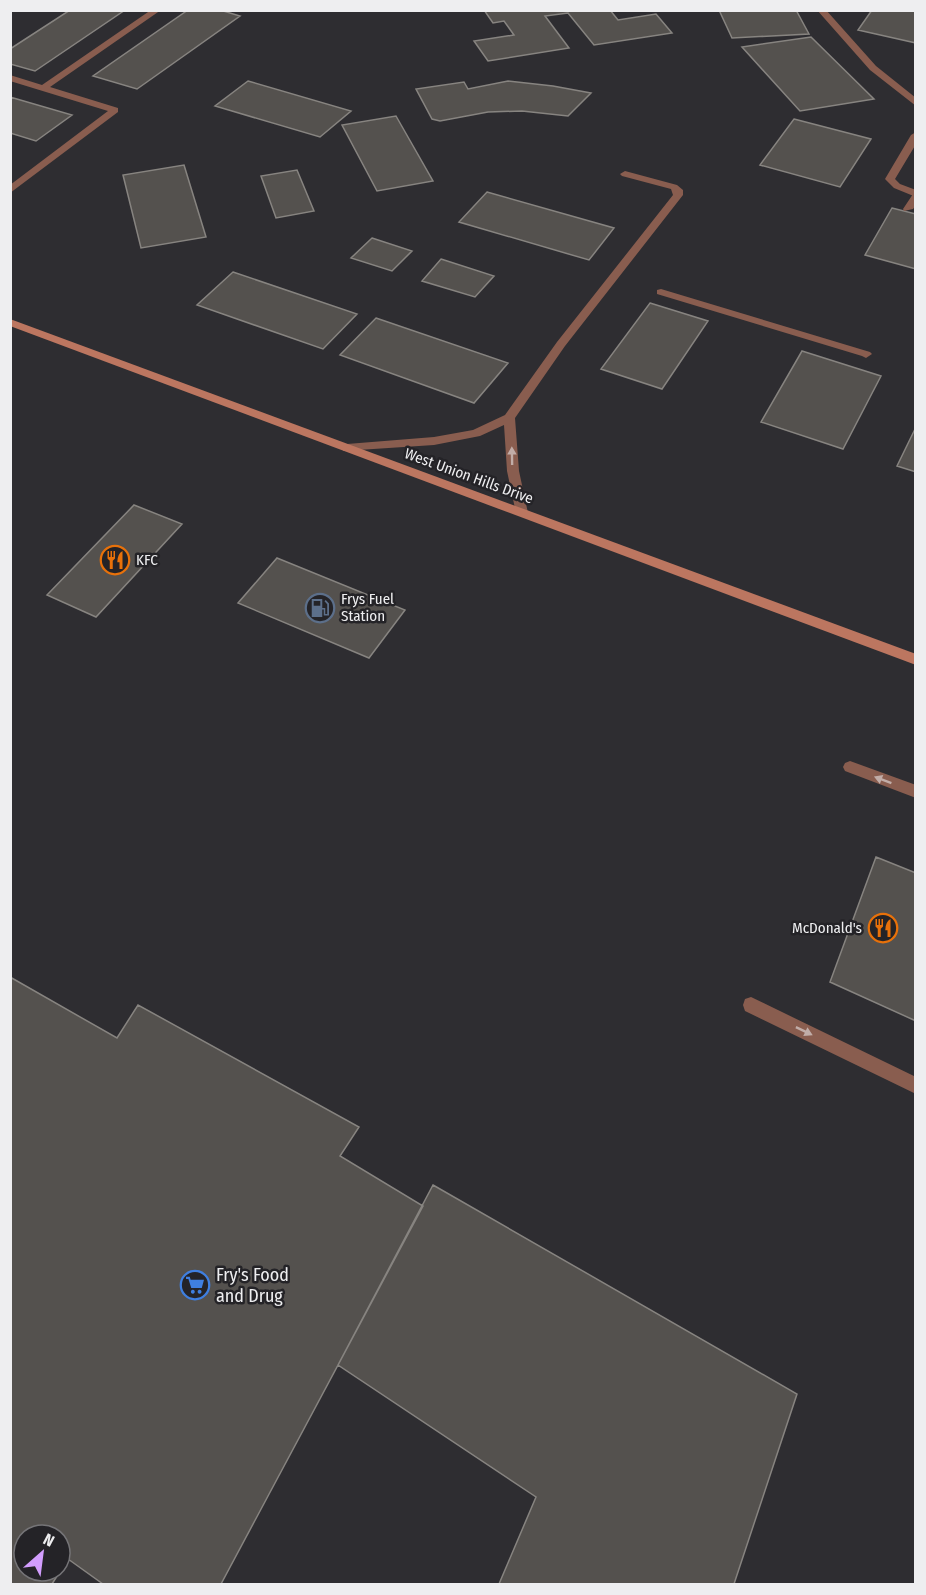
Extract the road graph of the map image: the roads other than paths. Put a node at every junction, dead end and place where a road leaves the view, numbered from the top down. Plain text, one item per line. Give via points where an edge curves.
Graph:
1 (157, 10) edge
2 (822, 10) edge
3 (10, 78) edge
4 (43, 88) junction
5 (915, 103) edge
6 (915, 135) edge
7 (625, 174) dead end
8 (10, 190) edge
9 (915, 195) edge
10 (908, 209) dead end
11 (661, 292) dead end
12 (10, 322) edge
13 (866, 354) dead end
14 (509, 418) junction
15 (347, 448) junction
16 (522, 513) junction
17 (915, 660) edge
18 (850, 767) dead end
19 (915, 792) edge
20 (751, 1005) dead end
21 (915, 1086) edge

1 - 4 street
2 - 5 street via 873,68
3 - 4 street
4 - 8 street via 115,110
6 - 9 street via 890,179
7 - 14 street via 674,187 678,195 561,344
9 - 10 street
11 - 13 street
12 - 15 main road, West Union Hills Drive
14 - 15 street via 476,433 434,441
16 -> 14 street via 513,471
15 - 16 main road, West Union Hills Drive
16 - 17 main road, West Union Hills Drive
19 -> 18 street
20 -> 21 street

